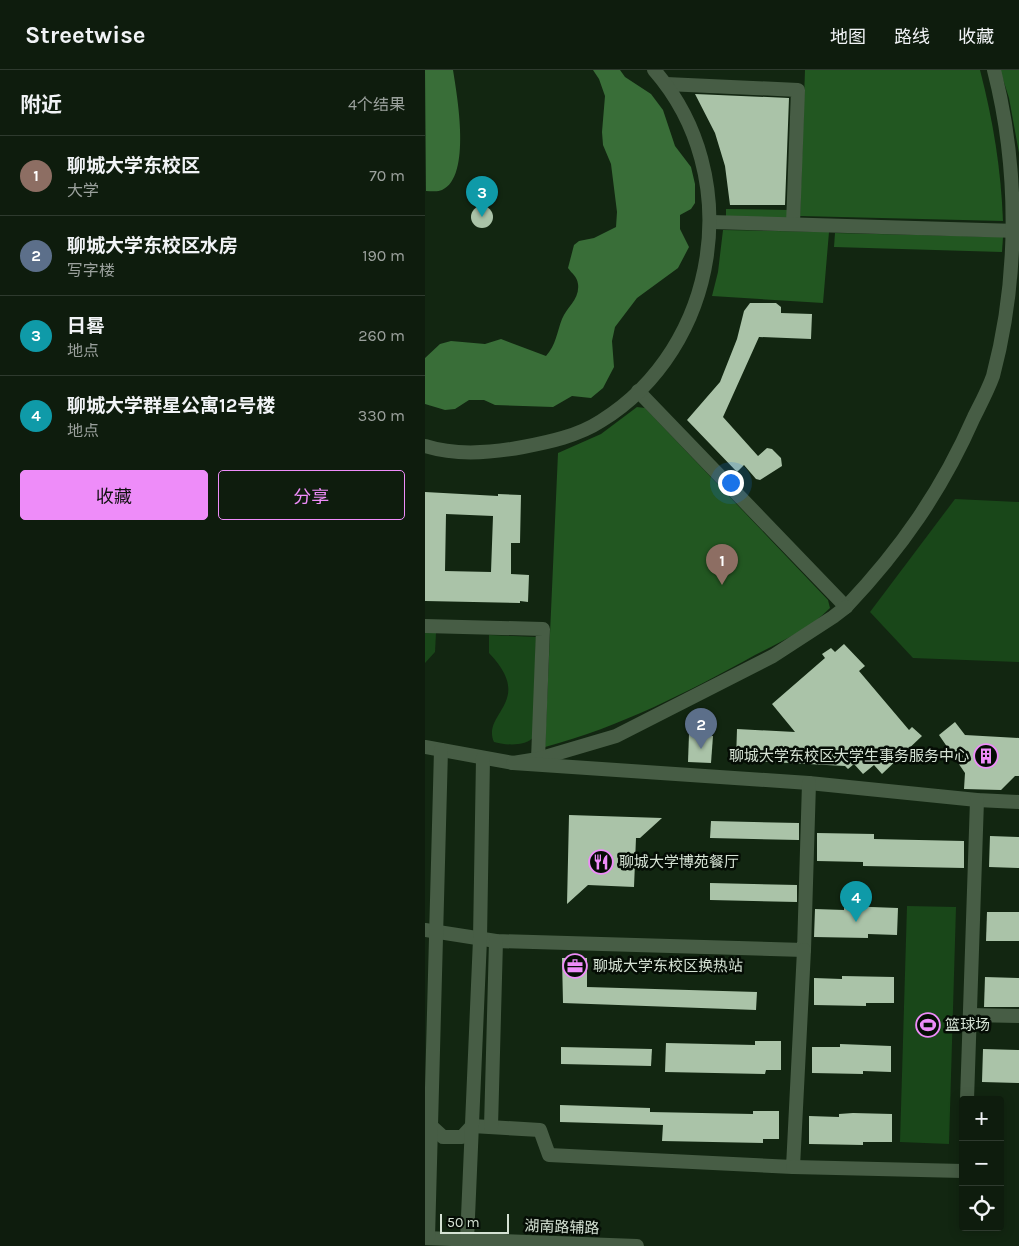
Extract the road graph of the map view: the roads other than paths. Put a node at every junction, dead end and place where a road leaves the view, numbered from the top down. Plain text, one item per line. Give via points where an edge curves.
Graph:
1 (654, 70) edge
2 (994, 70) edge
3 (666, 84) junction
4 (711, 222) junction
5 (793, 224) junction
6 (1017, 231) edge
7 (1015, 291) edge
8 (638, 391) junction
9 (425, 446) edge
10 (846, 606) junction
11 (425, 626) edge
12 (425, 746) edge
13 (441, 750) junction
14 (555, 753) junction
15 (483, 758) junction
16 (538, 758) junction
17 (513, 763) junction
18 (555, 767) junction
19 (809, 783) junction
20 (977, 800) junction
21 (1019, 802) edge
22 (431, 931) edge
23 (480, 939) junction
24 (497, 941) junction
25 (804, 950) junction
26 (970, 1014) junction
27 (1019, 1016) edge
28 (967, 1096) edge
29 (428, 1126) edge
30 (472, 1126) junction
31 (491, 1127) junction
32 (793, 1166) junction
33 (959, 1171) edge
34 (427, 1238) edge
35 (467, 1240) junction
36 (637, 1246) edge

1 - 3 street
2 - 6 street via 1011,147
3 - 4 street via 685,114 699,148 708,187
3 - 5 street via 798,90
4 - 5 street
4 - 8 street via 703,281 694,307 680,336
5 - 6 street
6 - 7 street
7 - 10 street via 993,376 967,435 910,533 874,578
8 - 9 street via 600,422 555,441 495,452
8 - 10 street
10 - 14 street via 780,652 654,717 616,736
11 - 16 street via 543,629
12 - 13 street
13 - 15 street
13 - 22 street
14 - 16 street
14 - 18 street
15 - 17 street
15 - 23 street
16 - 17 street
17 - 18 street
18 - 19 street
19 - 20 street
19 - 25 street
20 - 21 street
20 - 26 street
22 - 23 street
22 - 29 street
23 - 24 street
23 - 30 street
24 - 25 street
24 - 31 street
25 - 32 street
26 - 27 street
26 - 28 street
29 - 30 street via 443,1138 462,1138
29 - 34 street
30 - 31 street
30 - 35 street
31 - 32 street via 541,1130 549,1155
32 - 33 street
34 - 35 street, 湖南路辅路
35 - 36 street, 湖南路辅路

